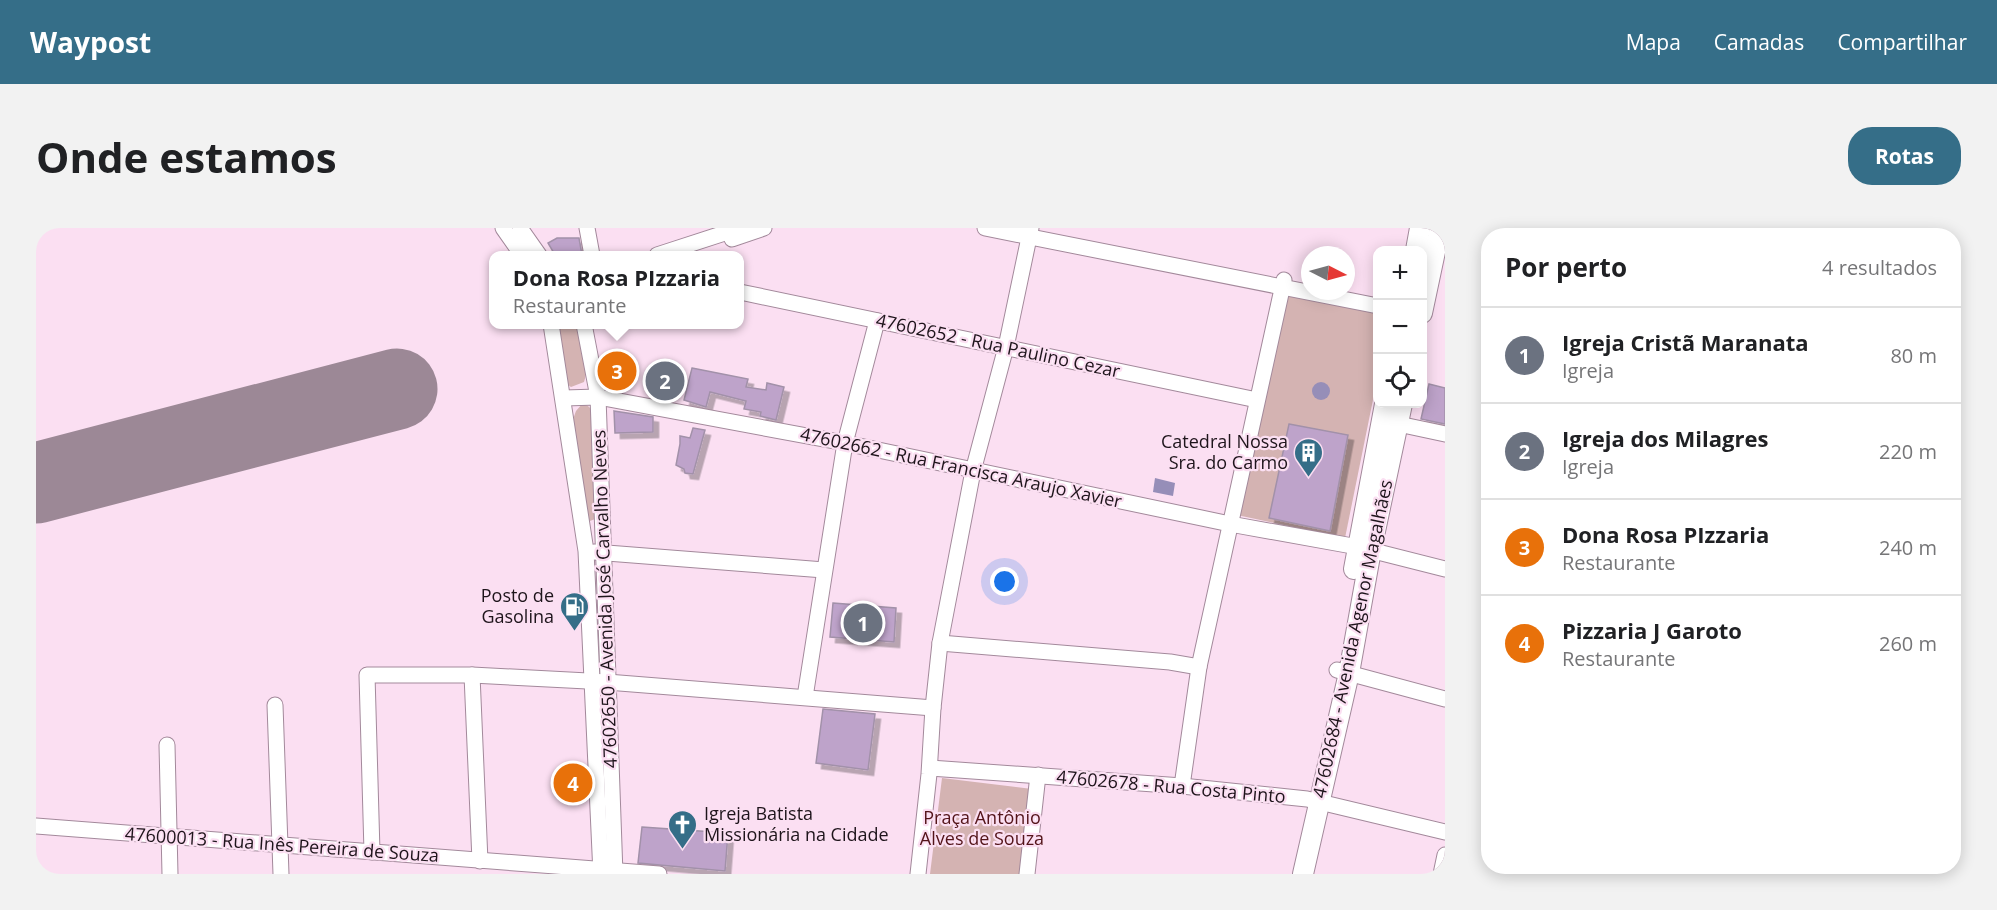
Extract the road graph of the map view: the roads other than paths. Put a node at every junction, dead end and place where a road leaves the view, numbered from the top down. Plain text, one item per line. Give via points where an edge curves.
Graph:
1 (503, 228) edge
2 (520, 228) edge
3 (587, 228) edge
4 (740, 228) edge
5 (764, 228) edge
6 (985, 228) edge
7 (1420, 228) edge
8 (1440, 228) edge
9 (1029, 230) edge
10 (1417, 246) edge
11 (519, 251) edge
12 (536, 251) edge
13 (591, 251) edge
14 (669, 251) edge
15 (693, 251) edge
16 (1283, 283) junction
17 (1301, 284) edge
18 (744, 293) edge
19 (1355, 294) edge
20 (1373, 297) edge
21 (1425, 300) edge
22 (1373, 305) edge
23 (877, 321) junction
24 (553, 329) edge
25 (585, 329) edge
26 (1006, 347) junction
27 (598, 397) junction
28 (564, 398) junction
29 (1257, 400) junction
30 (1388, 416) edge
31 (1445, 434) edge
32 (845, 443) junction
33 (973, 471) junction
34 (1230, 524) junction
35 (1365, 548) junction
36 (586, 551) junction
37 (603, 552) junction
38 (1445, 569) edge
39 (824, 570) junction
40 (940, 644) junction
41 (1199, 667) junction
42 (1343, 672) junction
43 (472, 675) junction
44 (599, 681) junction
45 (805, 697) junction
46 (1445, 699) edge
47 (275, 705) dead end
48 (933, 708) junction
49 (167, 745) dead end
50 (930, 768) junction
51 (1038, 775) junction
52 (1182, 786) junction
53 (1313, 801) junction
54 (36, 826) edge
55 (1445, 832) edge
56 (169, 837) junction
57 (280, 845) junction
58 (372, 852) junction
59 (1445, 855) edge
60 (480, 861) junction
61 (608, 872) edge
62 (170, 874) edge
63 (281, 874) edge
64 (659, 874) edge
65 (918, 874) edge
66 (1027, 874) edge
67 (1289, 874) edge
68 (1303, 874) edge
69 (1441, 874) edge

1 - 11 street
2 - 12 street
3 - 13 street
4 - 14 street
5 - 15 street
6 - 9 street
7 - 10 main road
8 - 21 main road
9 - 16 street
9 - 26 street
16 - 17 street
16 - 22 street
16 - 29 street
18 - 23 street, 47602652 - Rua Paulino Cezar
19 - 20 street
23 - 26 street, 47602652 - Rua Paulino Cezar
23 - 32 street
24 - 28 street
25 - 27 street, 47602650 - Avenida José Carvalho Neves
26 - 29 street, 47602652 - Rua Paulino Cezar
26 - 33 street
27 - 28 street, 47602662 - Rua Francisca Araujo Xavier
27 - 32 street, 47602662 - Rua Francisca Araujo Xavier
27 - 37 street, 47602650 - Avenida José Carvalho Neves
28 - 36 street
29 - 34 street
30 - 31 street
30 - 35 main road, 47602684 - Avenida Agenor Magalhães
32 - 33 street, 47602662 - Rua Francisca Araujo Xavier
32 - 39 street
33 - 34 street, 47602662 - Rua Francisca Araujo Xavier
33 - 40 street
34 - 35 street, 47602662 - Rua Francisca Araujo Xavier
34 - 41 street
35 - 38 street, 47602662 - Rua Francisca Araujo Xavier
35 - 42 main road, 47602684 - Avenida Agenor Magalhães
36 - 37 street
36 - 44 street
37 - 39 street
37 - 44 street, 47602650 - Avenida José Carvalho Neves
39 - 45 street
40 - 41 street
40 - 48 street
41 - 52 street
42 - 46 street
42 - 53 main road, 47602684 - Avenida Agenor Magalhães
43 - 44 street
43 - 58 street via 367,675
43 - 60 street
44 - 45 street
44 - 61 street, 47602650 - Avenida José Carvalho Neves
45 - 48 street
47 - 57 street
48 - 50 street
49 - 56 street
50 - 51 street, 47602678 - Rua Costa Pinto
50 - 65 street
51 - 52 street, 47602678 - Rua Costa Pinto
51 - 66 street
52 - 53 street, 47602678 - Rua Costa Pinto
53 - 55 street, 47602678 - Rua Costa Pinto
53 - 67 main road, 47602684 - Avenida Agenor Magalhães
53 - 68 main road, 47602684 - Avenida Agenor Magalhães
54 - 56 street, 47600013 - Rua Inês Pereira de Souza
56 - 57 street, 47600013 - Rua Inês Pereira de Souza
56 - 62 street
57 - 58 street, 47600013 - Rua Inês Pereira de Souza
57 - 63 street
58 - 60 street, 47600013 - Rua Inês Pereira de Souza
59 - 69 street
60 - 61 street, 47600013 - Rua Inês Pereira de Souza
61 - 64 street, 47600013 - Rua Inês Pereira de Souza

